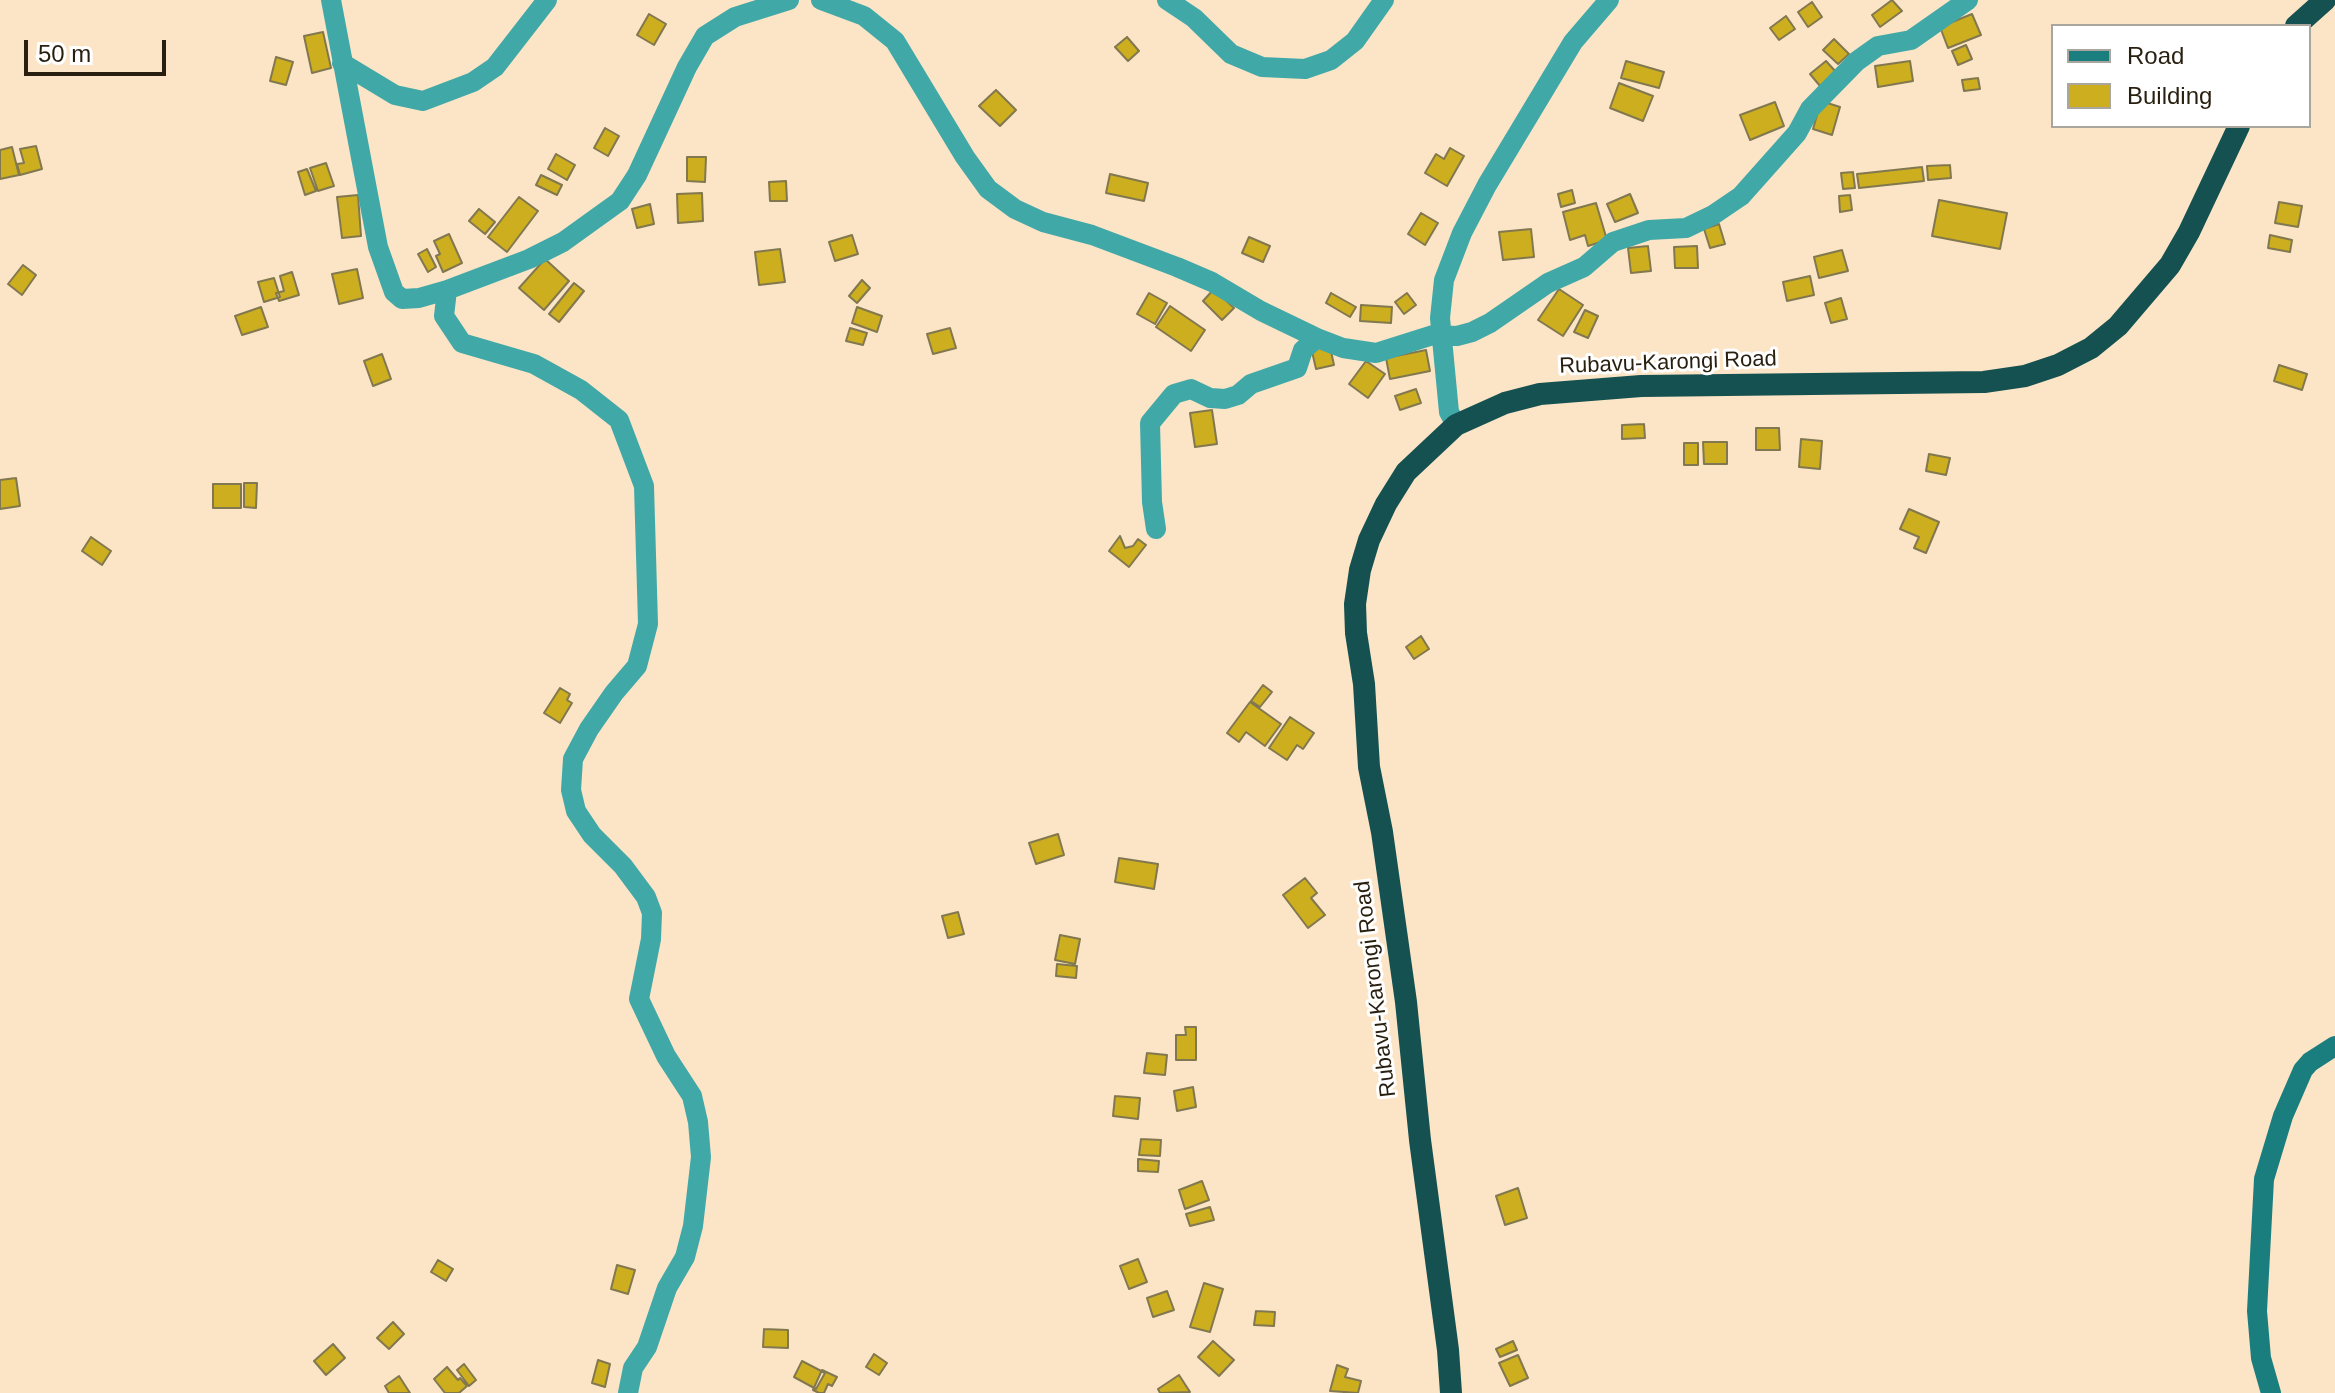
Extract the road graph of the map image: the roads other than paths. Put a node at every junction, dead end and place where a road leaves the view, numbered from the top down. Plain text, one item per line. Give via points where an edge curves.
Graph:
1 (331, 0) edge
2 (547, 0) edge
3 (789, 0) edge
4 (821, 0) edge
5 (1167, 0) edge
6 (1384, 0) edge
7 (1609, 0) edge
8 (1968, 0) edge
9 (2325, 0) edge
10 (2298, 24) edge
11 (342, 63) junction
12 (2238, 128) edge
13 (447, 290) junction
14 (1443, 335) junction
15 (1317, 338) junction
16 (1456, 425) junction
17 (1156, 529) dead end
18 (2335, 1046) edge
19 (628, 1393) edge
20 (1451, 1393) edge
21 (2271, 1393) edge

1 - 11 street
2 - 11 street via 495,67 473,82 423,101 395,95
3 - 13 street via 735,17 705,36 620,201 563,242
4 - 15 street via 864,16 895,41 965,157 988,189 1015,209 1177,267
5 - 6 street via 1231,54 1262,67 1305,69 1331,60 1355,41
7 - 14 street via 1573,42 1462,233 1444,280
8 - 14 street via 1911,40 1878,46 1857,61 1810,109 1797,133 1741,196 1713,215 1686,228 1649,230 1613,242 1584,267 1548,283 1490,323 1457,336
9 - 10 highway
11 - 13 street via 387,279 402,299
12 - 16 highway, Rubavu-Karongi Road via 2170,265 2118,326 2058,365 1984,382 1576,390 1505,403
13 - 19 street via 444,316 462,343 534,364 581,390 619,420 644,486 648,624 637,666 597,717 573,759 571,790 576,811 623,866 652,913 639,999 692,1096 701,1157 685,1257 633,1368
14 - 15 street via 1376,353
14 - 16 street via 1449,412
15 - 17 street via 1303,350 1297,368 1251,384 1238,395 1210,398 1191,389 1174,394 1150,423
16 - 20 highway, Rubavu-Karongi Road via 1406,472 1386,504 1369,540 1355,604 1369,767 1398,934
18 - 21 main road via 2303,1070 2264,1179 2257,1311

